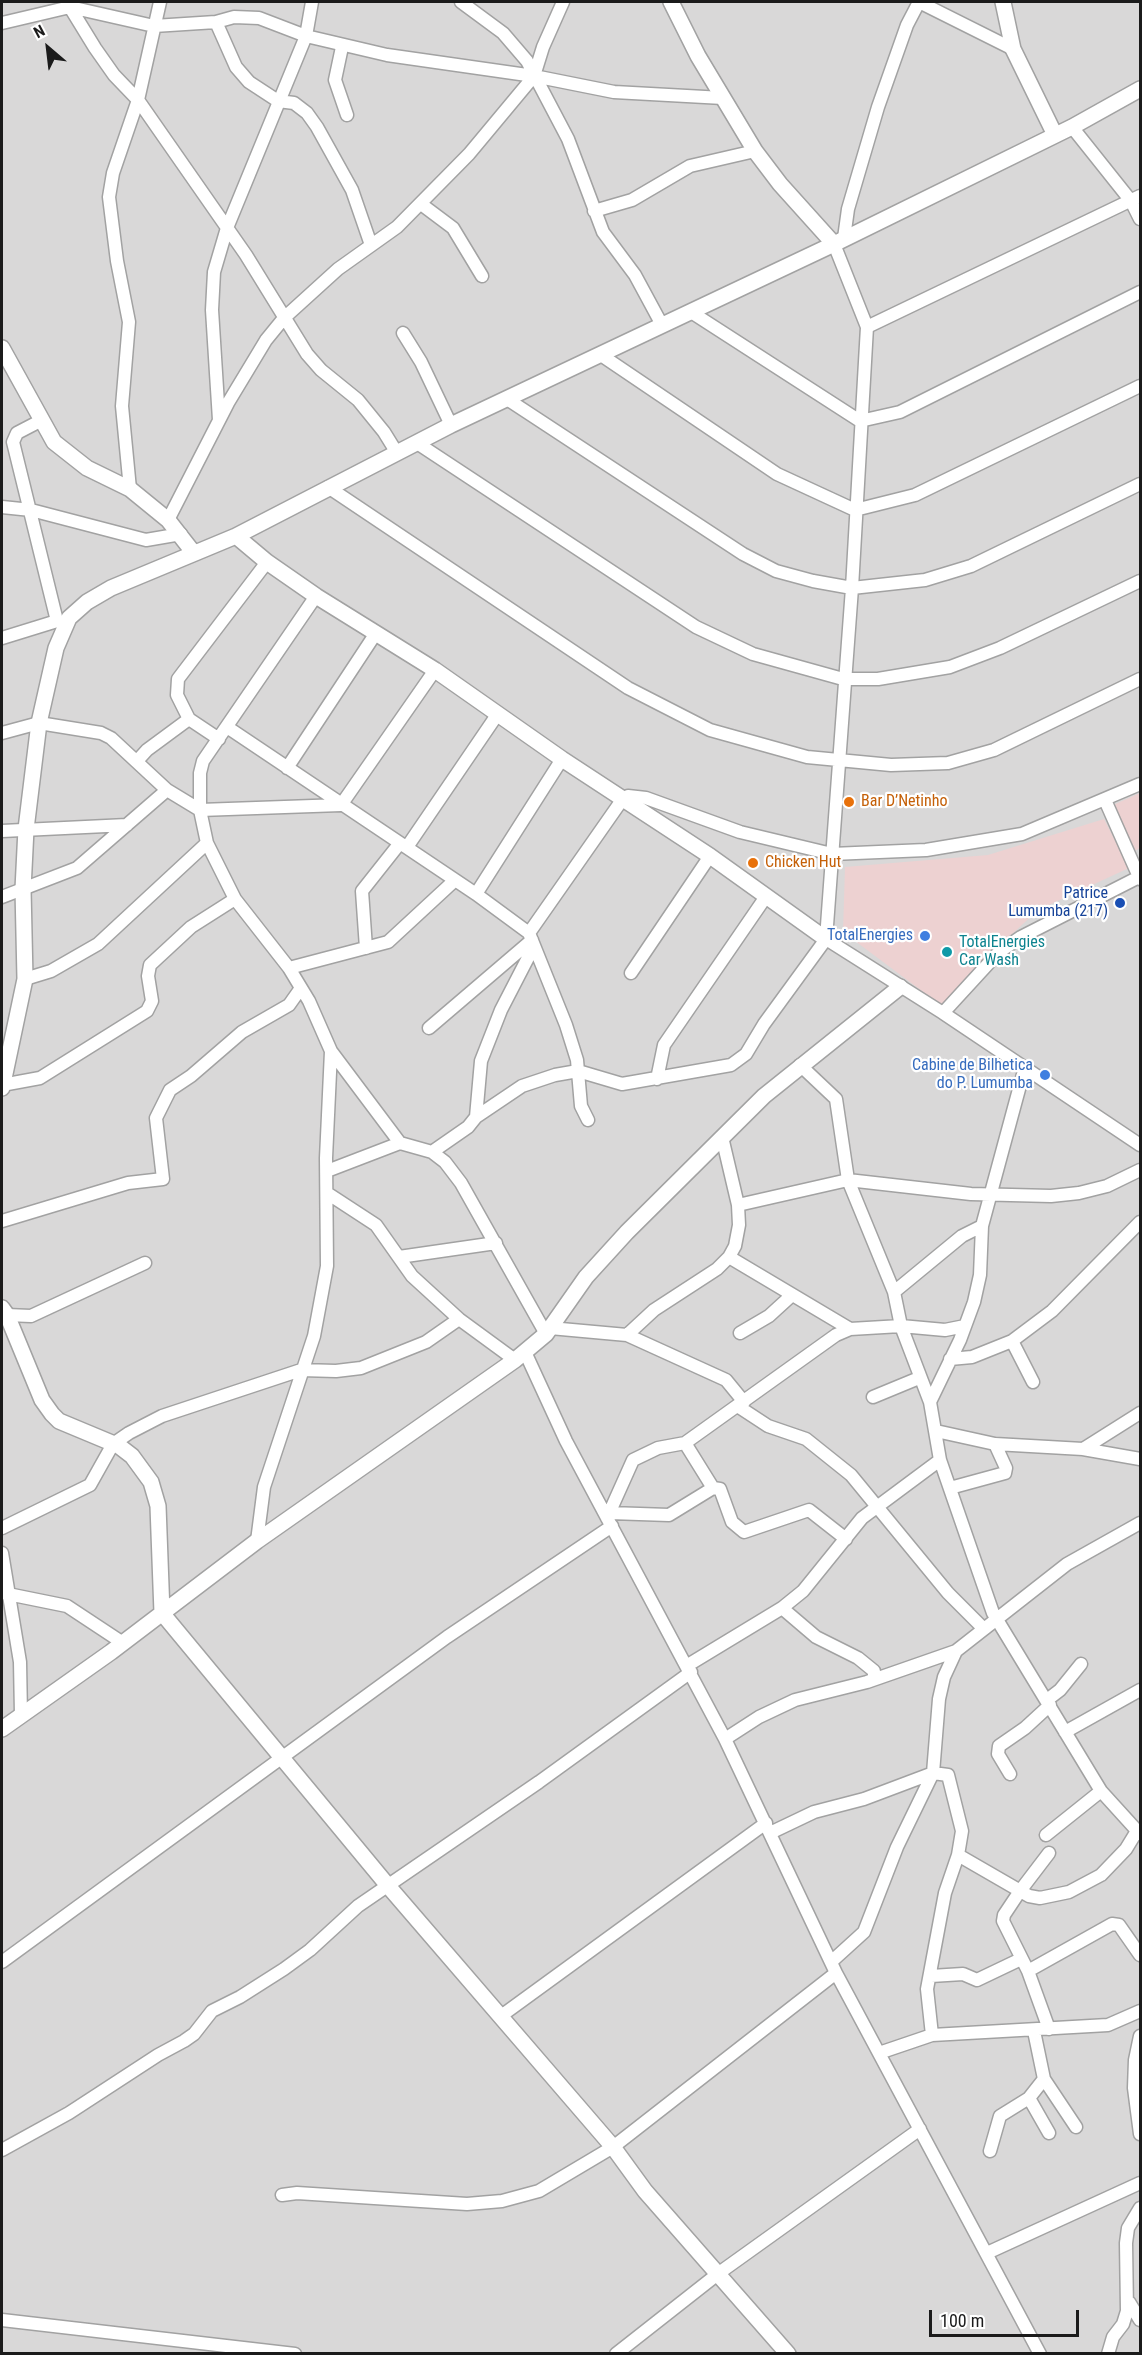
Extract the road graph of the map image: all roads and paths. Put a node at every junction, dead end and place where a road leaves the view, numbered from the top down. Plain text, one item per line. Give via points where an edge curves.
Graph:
1 (160, 2) edge
2 (312, 2) edge
3 (461, 2) edge
4 (563, 2) edge
5 (671, 2) edge
6 (919, 2) edge
7 (1003, 2) edge
8 (68, 4) edge
9 (216, 22) junction
10 (2, 23) edge
11 (154, 26) junction
12 (306, 36) junction
13 (342, 46) junction
14 (1013, 49) junction
15 (534, 76) junction
16 (1140, 89) edge
17 (723, 98) junction
18 (138, 100) junction
19 (278, 101) junction
20 (347, 115) dead end
21 (1072, 127) junction
22 (1055, 135) junction
23 (755, 151) junction
24 (1136, 198) edge
25 (421, 204) junction
26 (594, 211) junction
27 (1140, 219) edge
28 (227, 228) junction
29 (839, 241) junction
30 (371, 245) junction
31 (482, 276) dead end
32 (1140, 292) edge
33 (691, 312) junction
34 (284, 318) junction
35 (662, 325) junction
36 (867, 327) junction
37 (403, 333) dead end
38 (2, 348) edge
39 (601, 355) junction
40 (1140, 386) edge
41 (507, 399) junction
42 (42, 420) junction
43 (219, 420) junction
44 (860, 421) junction
45 (451, 425) junction
46 (417, 443) junction
47 (397, 453) junction
48 (1140, 484) edge
49 (328, 487) junction
50 (130, 489) junction
51 (2, 507) edge
52 (31, 510) junction
53 (855, 510) junction
54 (168, 520) junction
55 (181, 534) junction
56 (236, 536) junction
57 (193, 552) junction
58 (267, 562) junction
59 (1140, 581) edge
60 (852, 588) junction
61 (316, 596) junction
62 (61, 623) junction
63 (376, 633) junction
64 (2, 638) edge
65 (435, 670) junction
66 (843, 679) junction
67 (1140, 679) edge
68 (497, 715) junction
69 (189, 719) junction
70 (39, 723) junction
71 (227, 727) junction
72 (2, 733) edge
73 (219, 739) junction
74 (562, 759) junction
75 (839, 760) junction
76 (137, 762) junction
77 (287, 768) junction
78 (1140, 784) edge
79 (166, 790) junction
80 (622, 800) junction
81 (1105, 800) junction
82 (341, 805) junction
83 (201, 810) junction
84 (127, 825) junction
85 (26, 829) junction
86 (2, 831) edge
87 (207, 843) junction
88 (403, 845) junction
89 (832, 854) junction
90 (710, 856) junction
91 (1140, 878) edge
92 (454, 881) junction
93 (23, 889) junction
94 (476, 894) junction
95 (2, 897) edge
96 (765, 898) junction
97 (235, 899) junction
98 (826, 939) junction
99 (531, 941) junction
100 (366, 948) junction
101 (289, 968) junction
102 (631, 973) dead end
103 (25, 979) junction
104 (900, 987) junction
105 (301, 988) junction
106 (943, 1013) junction
107 (429, 1028) dead end
108 (331, 1051) junction
109 (5, 1052) edge
110 (800, 1065) junction
111 (1025, 1067) junction
112 (578, 1071) junction
113 (657, 1079) junction
114 (2, 1086) edge
115 (476, 1117) junction
116 (588, 1120) dead end
117 (722, 1137) junction
118 (400, 1143) junction
119 (1140, 1145) edge
120 (432, 1152) junction
121 (1140, 1170) edge
122 (327, 1171) junction
123 (848, 1180) junction
124 (327, 1193) junction
125 (991, 1196) junction
126 (738, 1204) junction
127 (2, 1221) edge
128 (1140, 1222) edge
129 (982, 1226) junction
130 (496, 1242) junction
131 (399, 1257) junction
132 (729, 1257) junction
133 (145, 1263) dead end
134 (894, 1292) junction
135 (792, 1295) junction
136 (4, 1312) edge
137 (459, 1319) junction
138 (901, 1326) junction
139 (965, 1326) junction
140 (850, 1329) junction
141 (548, 1331) junction
142 (740, 1333) dead end
143 (627, 1335) junction
144 (1012, 1341) junction
145 (520, 1356) junction
146 (950, 1359) junction
147 (301, 1370) junction
148 (919, 1378) junction
149 (1033, 1382) dead end
150 (873, 1397) dead end
151 (930, 1402) junction
152 (742, 1405) junction
153 (1140, 1413) edge
154 (936, 1431) junction
155 (685, 1443) junction
156 (113, 1444) junction
157 (995, 1444) junction
158 (1083, 1449) junction
159 (1140, 1458) edge
160 (940, 1460) junction
161 (713, 1488) junction
162 (950, 1488) junction
163 (877, 1505) junction
164 (610, 1519) junction
165 (1140, 1523) edge
166 (2, 1528) edge
167 (846, 1539) junction
168 (257, 1541) junction
169 (2, 1553) edge
170 (5, 1593) edge
171 (782, 1608) junction
172 (162, 1613) junction
173 (999, 1619) junction
174 (984, 1629) junction
175 (123, 1643) junction
176 (956, 1651) junction
177 (1081, 1664) dead end
178 (689, 1669) junction
179 (874, 1679) junction
180 (1140, 1690) edge
181 (1048, 1702) junction
182 (21, 1715) junction
183 (2, 1729) edge
184 (1065, 1732) junction
185 (725, 1739) junction
186 (281, 1759) junction
187 (933, 1773) junction
188 (1010, 1774) dead end
189 (1101, 1791) junction
190 (768, 1828) junction
191 (1139, 1832) edge
192 (1046, 1835) dead end
193 (1049, 1853) dead end
194 (958, 1855) junction
195 (389, 1887) junction
196 (1020, 1891) junction
197 (1140, 1955) edge
198 (1021, 1959) junction
199 (2, 1962) edge
200 (833, 1968) junction
201 (1028, 1971) junction
202 (930, 1976) junction
203 (1140, 2011) edge
204 (501, 2016) junction
205 (1049, 2029) junction
206 (1034, 2031) junction
207 (932, 2035) junction
208 (1140, 2036) edge
209 (879, 2053) junction
210 (1044, 2079) junction
211 (1029, 2098) junction
212 (1076, 2127) dead end
213 (920, 2129) junction
214 (1049, 2133) dead end
215 (1140, 2134) edge
216 (613, 2146) junction
217 (2, 2150) edge
218 (990, 2151) dead end
219 (1140, 2183) edge
220 (282, 2195) dead end
221 (1140, 2208) edge
222 (987, 2253) junction
223 (719, 2273) junction
224 (1129, 2302) junction
225 (2, 2320) edge
226 (1140, 2320) edge
227 (295, 2354) edge
228 (616, 2354) edge
229 (788, 2354) edge
230 (1040, 2354) edge
231 (1108, 2354) edge

1 - 11 street
2 - 12 street
3 - 15 street via 503,33 520,51
4 - 15 street
5 - 17 street
6 - 14 street
6 - 29 street via 878,107
7 - 14 street
8 - 10 street
8 - 11 street
8 - 18 street via 114,75
9 - 11 street
9 - 12 street via 234,17 259,18
9 - 19 street via 237,67 249,82
11 - 18 street
12 - 13 street
12 - 19 street
13 - 15 street
13 - 20 street via 335,80
14 - 22 street
15 - 17 street via 614,92
15 - 25 street
15 - 26 street via 568,139
16 - 21 street
17 - 23 street
18 - 28 street
18 - 50 street via 113,173 110,197 129,322 122,406
19 - 28 street
19 - 30 street via 294,103 317,127 352,190
21 - 22 street
21 - 24 street
22 - 29 street
23 - 26 street via 690,166 632,200
23 - 29 street via 780,184
24 - 27 street
24 - 36 street
25 - 30 street
25 - 31 street via 453,228
26 - 35 street via 603,232 635,275
28 - 34 street
28 - 43 street via 214,272 212,301
29 - 33 street
29 - 36 street
30 - 34 street
32 - 44 street via 900,412
33 - 35 street
33 - 44 street
34 - 43 street via 266,340
34 - 47 street via 321,370 358,400
35 - 39 street
36 - 44 street
37 - 45 street
38 - 42 street
39 - 41 street
39 - 53 street via 777,474
40 - 53 street via 915,495
41 - 45 street
41 - 60 street via 743,554 776,571
42 - 50 street via 54,442 69,456
42 - 52 street via 14,436
43 - 54 street
44 - 53 street
45 - 46 street
46 - 47 street
46 - 66 street via 696,627 753,654
47 - 49 street
48 - 60 street via 971,566 925,580
49 - 56 street
49 - 75 street via 628,688 710,730 807,757
50 - 54 street
51 - 52 street
52 - 55 street via 146,540
52 - 62 street
53 - 60 street
54 - 55 street
55 - 57 street
56 - 57 street
56 - 58 street
57 - 62 street via 111,588
58 - 61 street
58 - 69 street via 178,679 177,695
59 - 66 street via 1000,648 950,667 878,679
60 - 66 street
61 - 63 street
61 - 71 street
62 - 64 street
62 - 70 street
63 - 65 street
63 - 77 street
65 - 68 street
65 - 82 street
66 - 75 street
67 - 75 street via 994,750 948,763 891,765
68 - 74 street
68 - 88 street
69 - 73 street
69 - 76 street
70 - 72 street
70 - 76 street via 101,733
70 - 85 street
71 - 73 street
71 - 77 street
73 - 83 street via 203,761
74 - 80 street
74 - 94 street
75 - 89 street
76 - 79 street
77 - 82 street
78 - 81 street
79 - 83 street
79 - 84 street
80 - 89 street via 628,796 646,798 740,832
80 - 90 street
80 - 99 street
81 - 89 street via 1023,834 926,850
81 - 91 street
82 - 83 street
82 - 88 street
83 - 87 street
84 - 85 street
84 - 93 street via 77,868
85 - 86 street
85 - 93 street
87 - 97 street
87 - 103 street via 98,944 51,972
88 - 92 street
88 - 100 street via 362,891
89 - 98 street
90 - 96 street
90 - 102 street
91 - 106 street via 999,952
92 - 94 street
92 - 100 street via 388,942
93 - 95 street
93 - 103 street
94 - 99 street
96 - 98 street
96 - 113 street via 664,1045
97 - 101 street
97 - 114 street via 191,927 150,965 152,1001 147,1011 40,1078
98 - 104 street
98 - 113 street via 740,1060
99 - 107 street
99 - 112 street via 566,1025
99 - 115 street via 481,1061
100 - 101 street
101 - 105 street
103 - 109 street
104 - 106 street
104 - 110 street
105 - 108 street
105 - 127 street via 289,1005 242,1032 170,1090 156,1118 163,1179 128,1183
106 - 111 street
108 - 118 street
108 - 122 street
109 - 114 street
110 - 117 street
110 - 123 street via 836,1099
111 - 119 street
111 - 125 street
112 - 113 street via 615,1084
112 - 115 street via 522,1086
112 - 116 street via 581,1106
115 - 120 street
117 - 126 street
117 - 141 street via 586,1276
118 - 120 street
118 - 122 street
120 - 130 street via 461,1183
121 - 125 street via 1107,1186 1079,1193 1051,1197
122 - 124 street
123 - 125 street
123 - 126 street
123 - 134 street
124 - 131 street via 376,1225
124 - 147 street via 327,1266 314,1336
125 - 129 street
126 - 132 street via 739,1225
128 - 144 street via 1052,1311
129 - 134 street via 962,1236
129 - 139 street via 980,1275
130 - 131 street
130 - 141 street
131 - 137 street via 412,1276
132 - 135 street
132 - 143 street via 654,1310
133 - 136 street via 31,1316
134 - 138 street
135 - 140 street
135 - 142 street via 769,1316
136 - 156 street via 51,1414
137 - 145 street
137 - 147 street via 426,1342 362,1368
138 - 139 street via 945,1330
138 - 140 street
138 - 148 street
139 - 146 street
140 - 152 street via 836,1335
141 - 143 street
141 - 145 street
143 - 152 street via 726,1380
144 - 146 street via 972,1357
144 - 149 street
145 - 164 street
145 - 168 street
146 - 151 street
147 - 156 street via 162,1416
147 - 168 street via 264,1487
148 - 150 street
148 - 151 street
151 - 154 street
152 - 155 street
152 - 163 street via 768,1426 806,1439 851,1475
153 - 158 street
154 - 157 street
154 - 160 street
155 - 161 street
155 - 164 street via 658,1448 633,1460
156 - 166 street via 90,1485
156 - 172 street via 132,1456 143,1470 158,1506
157 - 158 street
157 - 162 street via 1005,1473
158 - 159 street
160 - 162 street
160 - 163 street
161 - 164 street via 669,1515
161 - 167 street via 720,1490 732,1522 744,1532 809,1510
162 - 173 street via 993,1613
163 - 167 street
163 - 174 street via 948,1593
164 - 178 street
164 - 186 street
165 - 173 street via 1067,1564
167 - 171 street via 814,1580
168 - 172 street
169 - 170 street
170 - 175 street via 68,1606
170 - 182 street via 20,1662
171 - 178 street
171 - 179 street via 816,1637 858,1658 874,1671
172 - 175 street
172 - 186 street
173 - 174 street
173 - 181 street
174 - 176 street
175 - 182 street
176 - 179 street
176 - 187 street via 939,1699
177 - 181 street
178 - 185 street
178 - 195 street
179 - 185 street via 795,1700
180 - 184 street
181 - 184 street
181 - 188 street via 1025,1728 999,1746 998,1754
182 - 183 street
184 - 189 street
185 - 190 street
186 - 195 street
186 - 199 street
187 - 190 street via 853,1803
187 - 194 street via 943,1773 951,1779 962,1831
187 - 200 street via 897,1847 864,1932
189 - 191 street
189 - 192 street
190 - 200 street
190 - 204 street
191 - 196 street via 1101,1875 1069,1892 1040,1898
193 - 196 street
194 - 196 street
194 - 202 street via 945,1893
195 - 204 street
195 - 217 street via 358,1906 284,1970 212,2011 184,2041
196 - 198 street via 1003,1921
197 - 201 street via 1119,1924 1112,1924
198 - 201 street
198 - 202 street via 977,1980 963,1974
200 - 209 street
200 - 216 street
201 - 205 street
202 - 207 street via 927,1989
203 - 205 street via 1108,2025
204 - 216 street
205 - 206 street
206 - 207 street
206 - 210 street
207 - 209 street
208 - 215 street via 1134,2088
209 - 213 street
210 - 211 street
210 - 212 street
211 - 214 street
211 - 218 street via 1000,2116
213 - 222 street
213 - 223 street
216 - 220 street via 539,2191 502,2201 467,2204
216 - 223 street via 645,2191
219 - 222 street
221 - 224 street via 1128,2228 1126,2243
222 - 230 street
223 - 228 street
223 - 229 street
224 - 226 street
224 - 231 street
225 - 227 street

